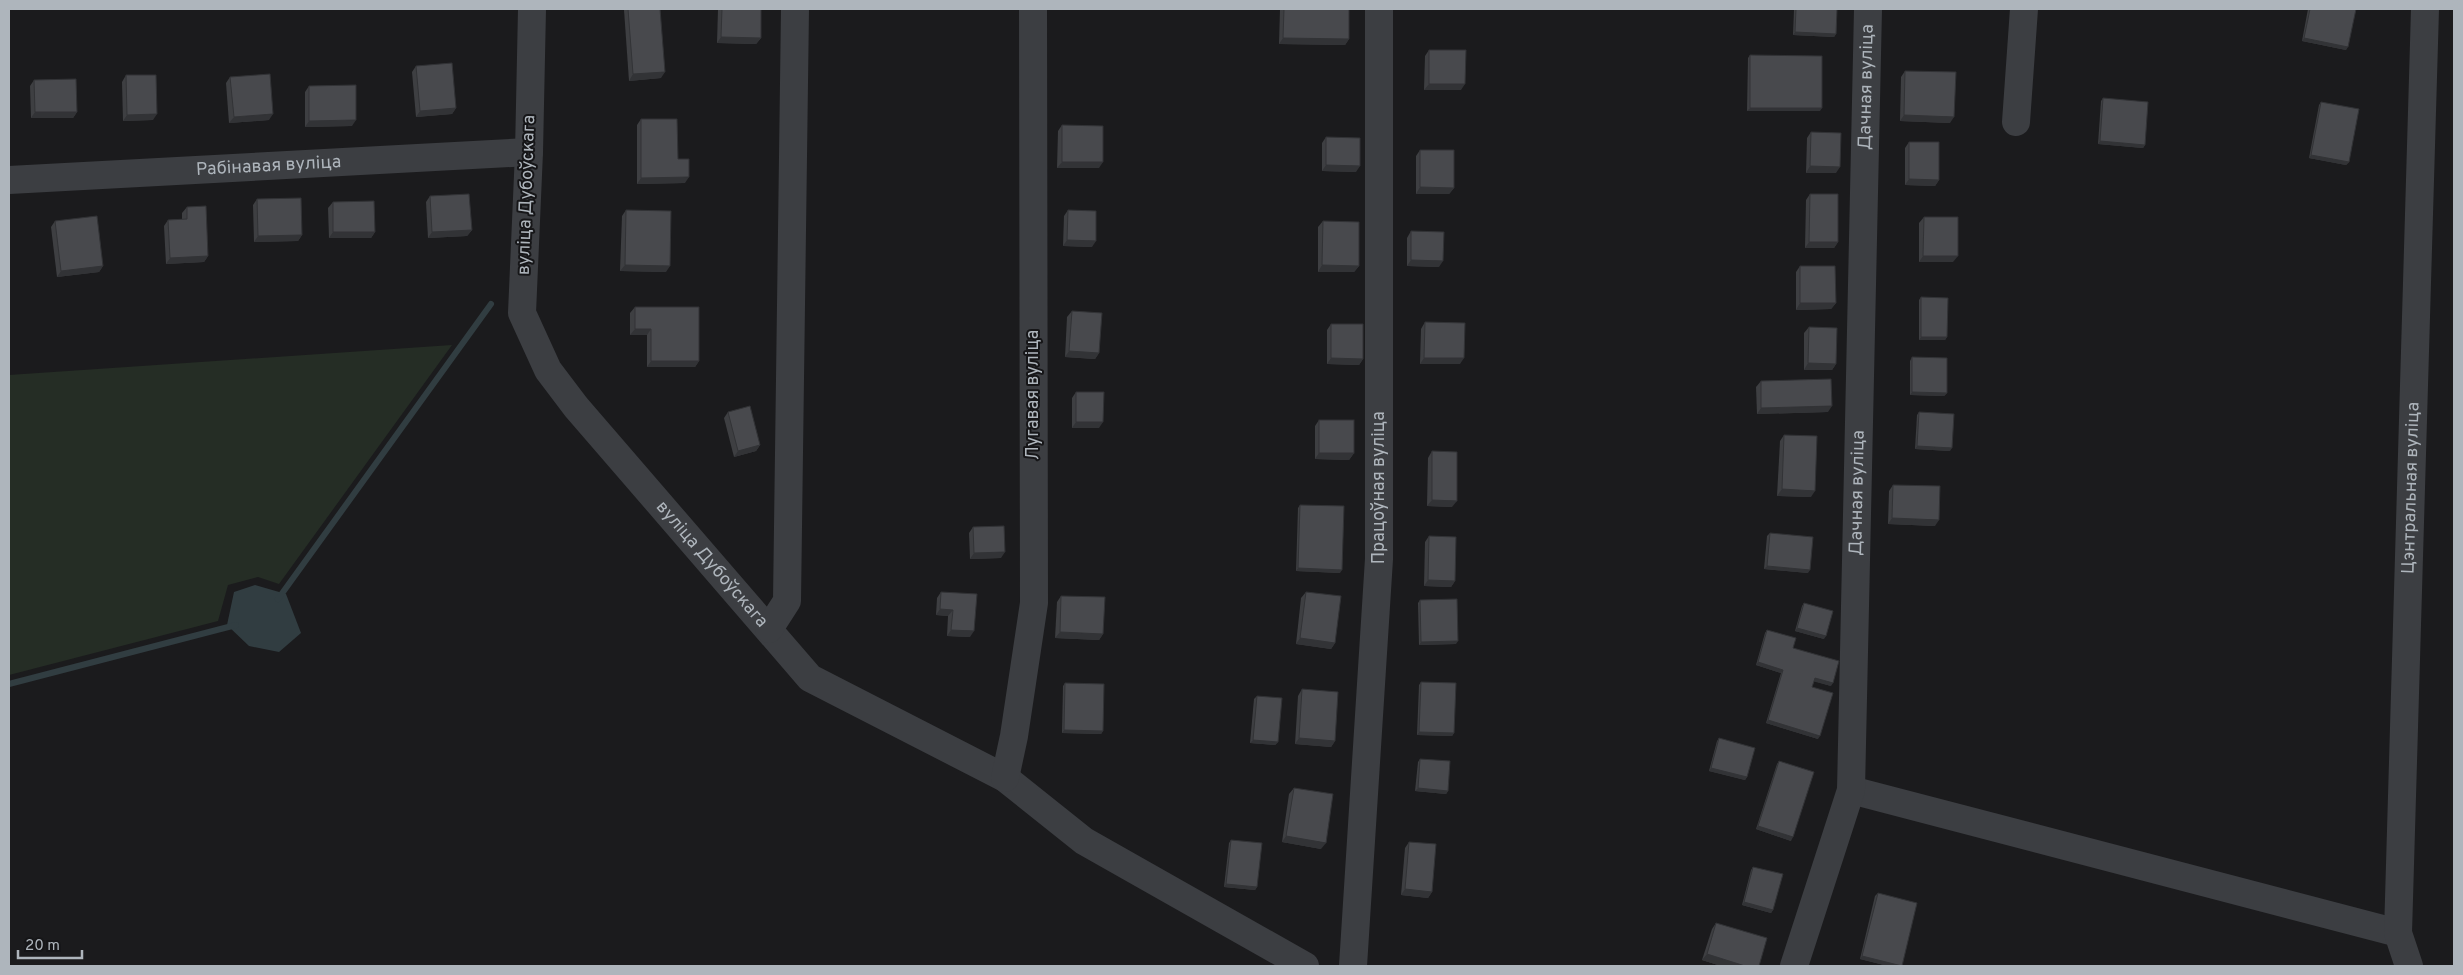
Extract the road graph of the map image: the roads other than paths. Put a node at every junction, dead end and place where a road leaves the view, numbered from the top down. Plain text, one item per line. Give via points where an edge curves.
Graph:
1 (532, 9) edge
2 (795, 9) edge
3 (1033, 9) edge
4 (1380, 9) edge
5 (1868, 9) edge
6 (2024, 9) edge
7 (2425, 9) edge
8 (2016, 122) dead end
9 (529, 152) junction
10 (9, 180) edge
11 (769, 629) junction
12 (1005, 778) junction
13 (1851, 790) junction
14 (2398, 933) junction
15 (1305, 966) edge
16 (1353, 966) edge
17 (1794, 966) edge
18 (2409, 966) edge

1 - 9 street, вуліца Дубоўскага
2 - 11 street, вуліца Дубоўскага via 787,601
3 - 12 street, Лугавая вуліца via 1034,603
4 - 16 street, Працоўная вуліца via 1379,559
5 - 13 street, Дачная вуліца
6 - 8 street
7 - 14 street, Цэнтральная вуліца
9 - 10 street, Рабінавая вуліца
9 - 11 street, вуліца Дубоўскага via 522,313 548,370 576,407
11 - 12 street via 810,678
12 - 15 street via 1084,842
13 - 14 street
13 - 17 street, Дачная вуліца
14 - 18 street, Цэнтральная вуліца

